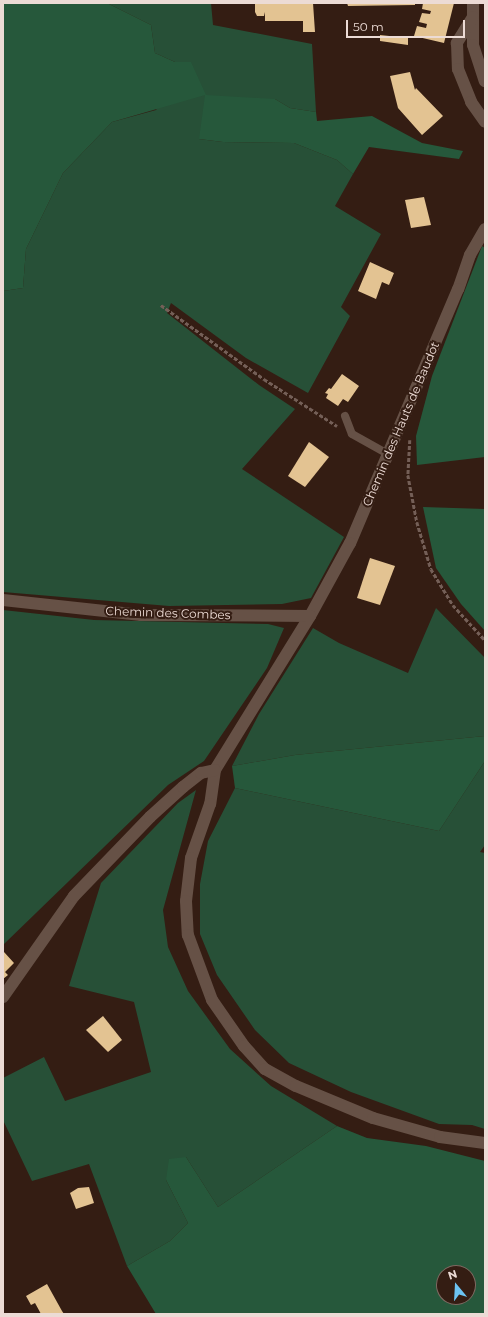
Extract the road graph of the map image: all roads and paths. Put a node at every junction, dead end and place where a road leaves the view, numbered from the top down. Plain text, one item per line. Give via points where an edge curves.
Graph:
1 (473, 3) edge
2 (473, 17) junction
3 (485, 81) edge
4 (485, 122) edge
5 (485, 229) edge
6 (161, 305) dead end
7 (345, 416) dead end
8 (352, 434) junction
9 (410, 437) dead end
10 (388, 454) junction
11 (3, 600) edge
12 (310, 616) junction
13 (485, 640) edge
14 (215, 770) junction
15 (3, 997) edge
16 (485, 1143) edge

1 - 2 street
2 - 3 street via 473,45
2 - 4 street via 457,43 458,69 471,102
5 - 10 street, Chemin des Hauts de Baudot via 470,255
6 - 8 path via 264,379
7 - 8 lane
8 - 10 lane
9 - 13 path via 408,475 416,522 431,569 453,605
10 - 12 street, Chemin des Hauts de Baudot via 350,543
11 - 12 street, Chemin des Combes via 142,615
12 - 14 street, Chemin des Hauts de Baudot
14 - 15 street via 201,773 183,787 150,817 74,896
14 - 16 street via 210,804 191,858 186,901 188,935 212,1000 244,1046 265,1069 296,1086 373,1118 440,1137

